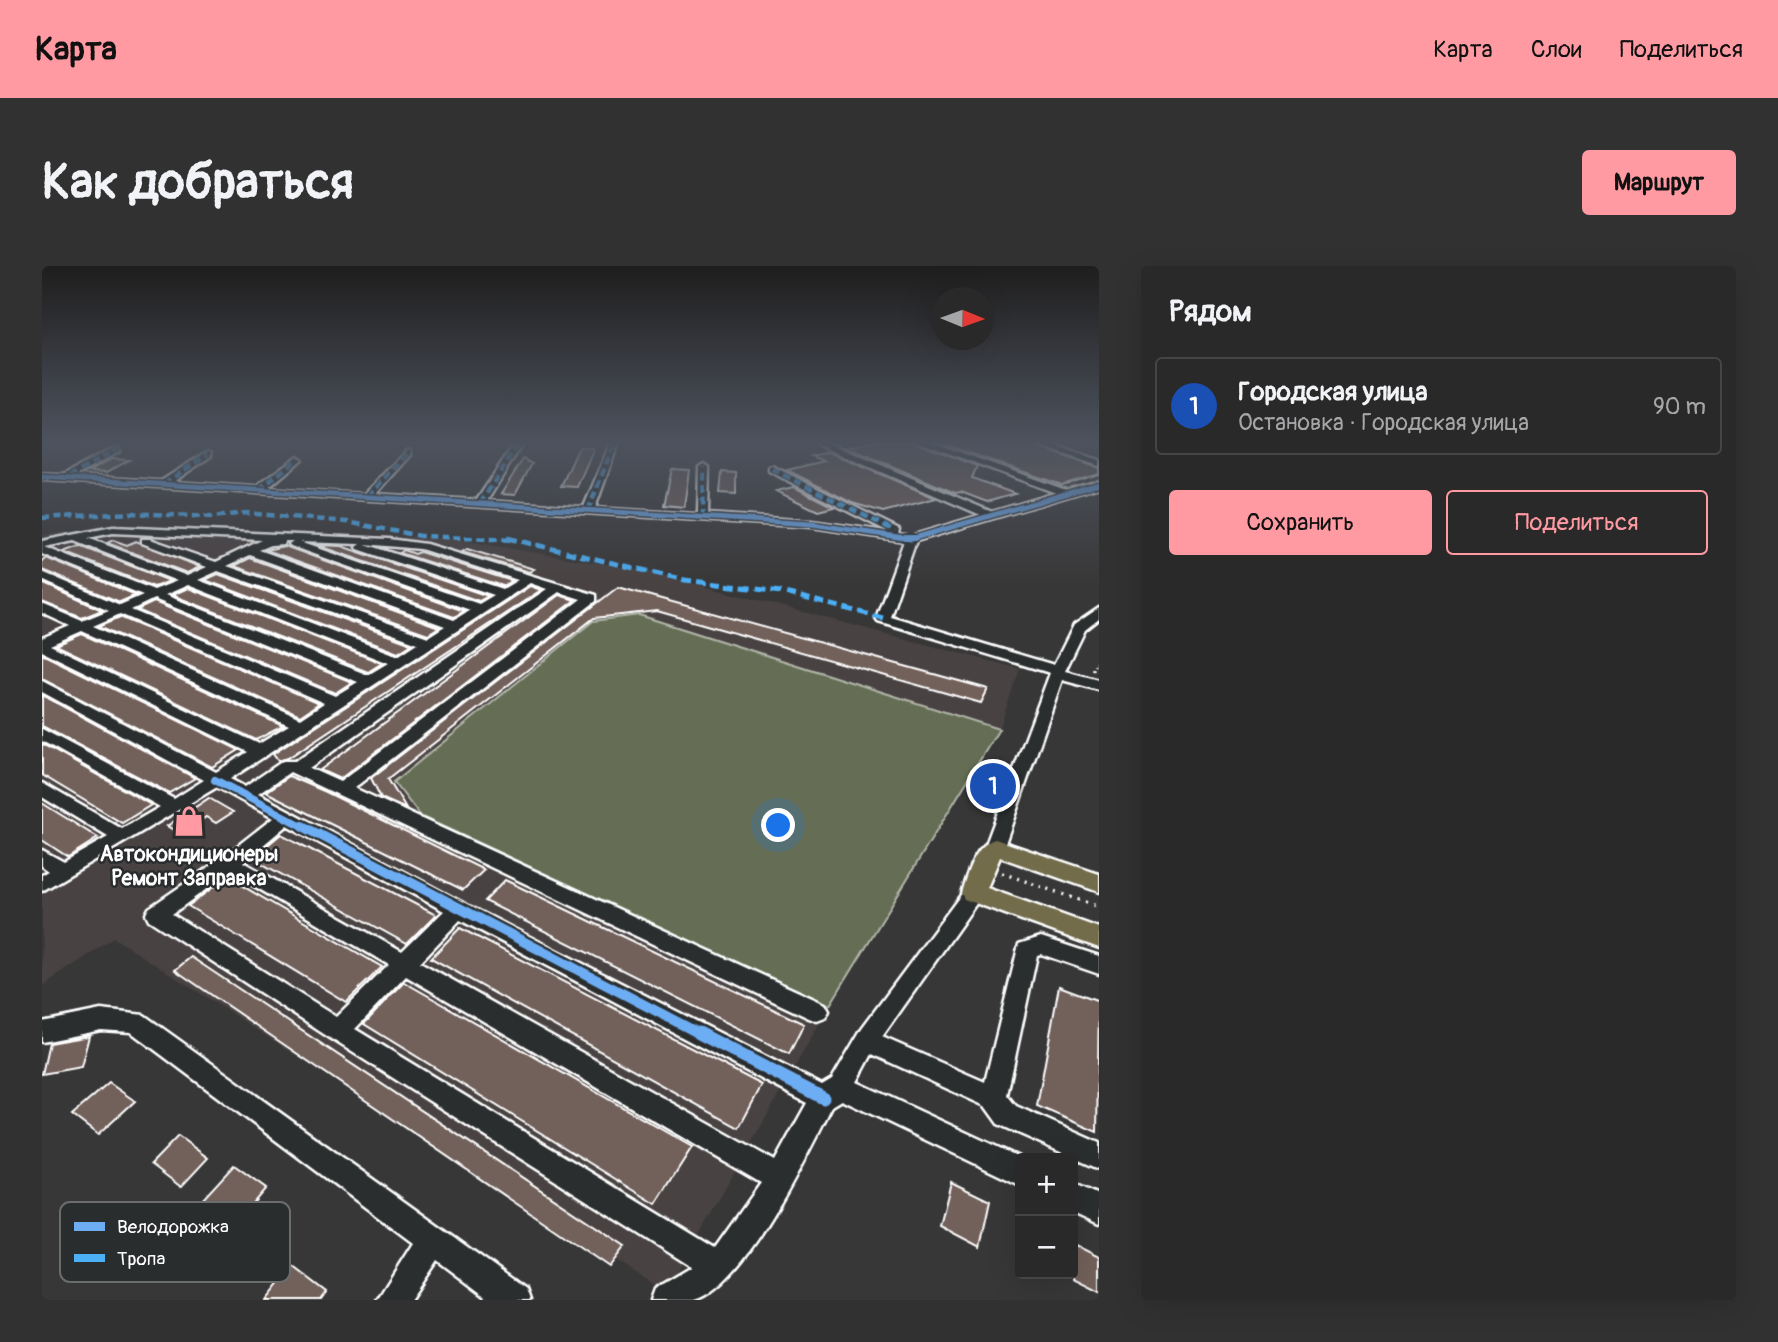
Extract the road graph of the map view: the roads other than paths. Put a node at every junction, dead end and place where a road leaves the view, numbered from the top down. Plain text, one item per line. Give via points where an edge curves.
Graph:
1 (247, 489) edge
2 (374, 489) edge
3 (489, 489) edge
4 (596, 489) edge
5 (704, 489) edge
6 (812, 489) edge
7 (929, 489) edge
8 (1054, 489) edge
9 (1082, 489) edge
10 (259, 490) joint
11 (1067, 494) junction
12 (367, 497) junction
13 (480, 504) junction
14 (588, 510) junction
15 (992, 516) junction
16 (703, 518) junction
17 (77, 538) junction
18 (911, 539) junction
19 (294, 540) junction
20 (146, 541) dead end
21 (345, 542) junction
22 (42, 544) edge
23 (42, 550) edge
24 (250, 551) junction
25 (219, 566) junction
26 (42, 576) edge
27 (529, 578) junction
28 (189, 580) junction
29 (558, 587) junction
30 (504, 594) junction
31 (154, 595) junction
32 (42, 608) edge
33 (480, 609) junction
34 (119, 610) junction
35 (1099, 612) edge
36 (453, 625) junction
37 (1082, 625) junction
38 (82, 626) junction
39 (1099, 629) edge
40 (428, 642) junction
41 (42, 644) edge
42 (397, 661) junction
43 (1058, 672) junction
44 (367, 680) junction
45 (1095, 680) edge
46 (42, 686) edge
47 (333, 701) junction
48 (299, 724) junction
49 (42, 734) edge
50 (258, 750) junction
51 (297, 768) junction
52 (215, 780) junction
53 (42, 789) edge
54 (342, 789) junction
55 (245, 795) junction
56 (174, 807) junction
57 (285, 817) junction
58 (122, 837) junction
59 (42, 857) edge
60 (988, 857) junction
61 (229, 863) junction
62 (64, 872) junction
63 (1099, 883) edge
64 (42, 884) edge
65 (973, 893) junction
66 (458, 909) junction
67 (1099, 938) edge
68 (402, 962) junction
69 (1099, 965) edge
70 (817, 1011) dead end
71 (338, 1031) junction
72 (42, 1032) edge
73 (867, 1041) junction
74 (832, 1092) junction
75 (994, 1098) junction
76 (1099, 1156) edge
77 (1015, 1170) edge
78 (780, 1179) junction
79 (1078, 1200) edge
80 (1099, 1210) edge
81 (433, 1240) junction
82 (719, 1267) junction
83 (392, 1300) edge
84 (515, 1300) edge
85 (666, 1300) edge

1 - 10 street
2 - 12 street
3 - 13 street
4 - 14 street
5 - 16 street
6 - 18 street
7 - 15 street
8 - 11 street
9 - 11 street
10 - 12 street
11 - 15 street
12 - 13 street
13 - 14 street
14 - 16 street
15 - 18 street
16 - 18 street via 812,524
17 - 19 street via 113,530
17 - 22 street
17 - 28 street
18 - 43 street via 883,618
19 - 21 street
19 - 24 street via 269,541
19 - 33 street
20 - 25 street
21 - 27 street via 422,546
21 - 30 street
23 - 31 street
24 - 25 street
24 - 36 street
25 - 28 street
25 - 40 street
26 - 34 street
27 - 29 street
27 - 30 street
28 - 31 street
28 - 42 street
29 - 51 street
29 - 54 street via 591,598
30 - 33 street
31 - 34 street
31 - 44 street
32 - 38 street
33 - 36 street
34 - 38 street
34 - 47 street
35 - 37 street
36 - 40 street
37 - 39 street
37 - 43 street
38 - 41 street
38 - 48 street
40 - 42 street
41 - 50 street
42 - 44 street
43 - 45 street
43 - 60 street
44 - 47 street
46 - 52 street
47 - 48 street
48 - 50 street
49 - 56 street
50 - 52 street
51 - 54 street
51 - 55 street via 289,765
52 - 55 street
52 - 56 street
53 - 58 street
54 - 70 street
55 - 57 street
56 - 58 street
57 - 61 street
57 - 66 street
58 - 62 street
59 - 62 street
60 - 63 main road
60 - 65 main road
61 - 68 street
61 - 71 street via 156,914
62 - 64 street
65 - 67 main road
65 - 73 street
66 - 68 street
66 - 74 street
68 - 71 street
68 - 78 street
69 - 75 street via 1041,945 1027,950
71 - 82 street
72 - 81 street via 101,1020 136,1022
73 - 74 street
73 - 75 street
74 - 77 street
74 - 78 street
75 - 76 street via 1007,1115
78 - 82 street
79 - 80 street
81 - 83 street
81 - 84 street
82 - 85 street

